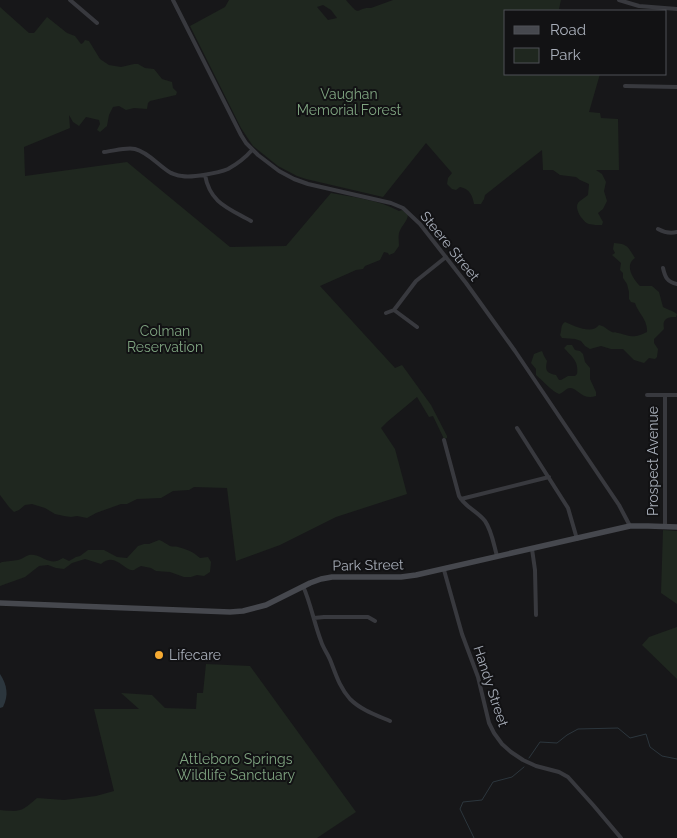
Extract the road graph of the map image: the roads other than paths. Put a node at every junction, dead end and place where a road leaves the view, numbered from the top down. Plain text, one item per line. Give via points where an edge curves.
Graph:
1 (70, 0) edge
2 (173, 0) edge
3 (619, 0) edge
4 (650, 0) edge
5 (650, 8) junction
6 (677, 9) edge
7 (97, 22) dead end
8 (625, 86) dead end
9 (677, 87) edge
10 (252, 150) junction
11 (104, 152) dead end
12 (205, 174) junction
13 (251, 221) dead end
14 (658, 229) dead end
15 (677, 232) edge
16 (446, 257) junction
17 (663, 268) dead end
18 (677, 284) edge
19 (394, 310) junction
20 (386, 313) dead end
21 (417, 327) dead end
22 (647, 395) dead end
23 (665, 395) junction
24 (677, 395) edge
25 (517, 428) dead end
26 (444, 440) dead end
27 (549, 477) junction
28 (461, 499) junction
29 (630, 526) junction
30 (665, 527) junction
31 (677, 527) edge
32 (577, 539) junction
33 (532, 549) junction
34 (497, 556) junction
35 (444, 570) junction
36 (303, 586) junction
37 (0, 603) edge
38 (536, 615) dead end
39 (314, 618) junction
40 (375, 621) dead end
41 (390, 721) dead end
42 (621, 838) edge

1 - 7 street
2 - 10 street, Steere Street via 241,135
3 - 5 street
4 - 5 street
5 - 6 street
8 - 9 street
10 - 12 street via 228,169
10 - 16 street, Steere Street via 294,179 403,208
11 - 12 street via 136,149 174,174
12 - 13 street via 210,193 216,200
14 - 15 street via 672,234
16 - 19 street via 416,281
16 - 29 street, Steere Street via 557,412
17 - 18 street via 668,280
19 - 20 street
19 - 21 street
22 - 23 street
23 - 24 street
23 - 30 street, Prospect Avenue
25 - 27 street
26 - 28 street
27 - 28 street
27 - 32 street via 568,508
28 - 34 street via 486,523
29 - 30 main road, Park Street
29 - 32 main road, Park Street
30 - 31 main road, Park Street
32 - 33 main road, Park Street
33 - 34 main road, Park Street
33 - 38 street
34 - 35 main road, Park Street
35 - 36 main road, Park Street via 401,577 332,577
35 - 42 street, Handy Street via 478,677 488,723 494,733 502,744 523,760 568,777
36 - 37 main road, Park Street via 266,605 230,612
36 - 39 street
39 - 40 street via 368,617
39 - 41 street via 321,642 348,697 366,711

